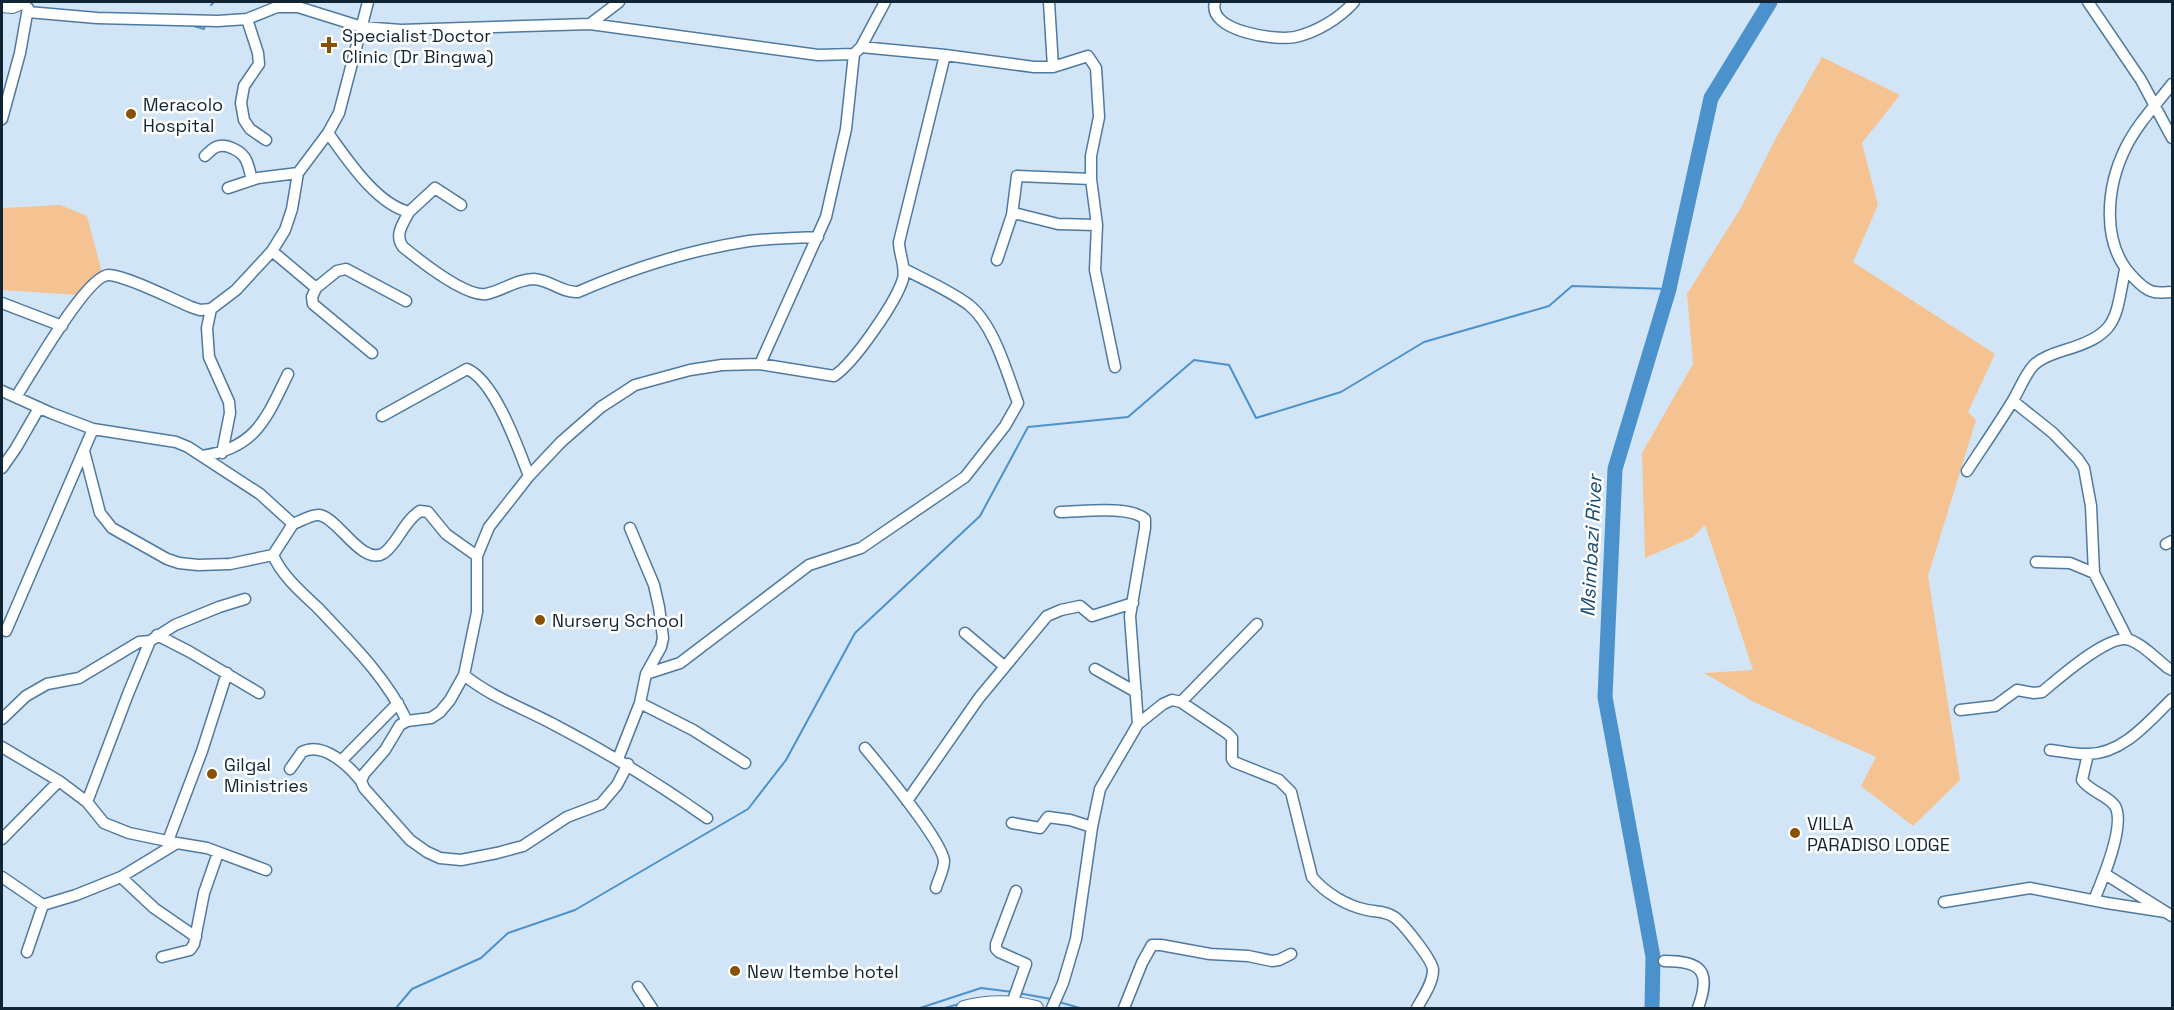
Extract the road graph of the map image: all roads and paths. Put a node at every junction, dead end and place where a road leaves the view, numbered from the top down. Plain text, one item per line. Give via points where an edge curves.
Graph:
1 (368, 2) edge
2 (619, 2) edge
3 (885, 2) edge
4 (1049, 2) edge
5 (1215, 2) edge
6 (1354, 2) edge
7 (2088, 2) edge
8 (2, 5) edge
9 (26, 5) edge
10 (247, 19) junction
11 (590, 24) junction
12 (362, 27) junction
13 (858, 51) junction
14 (945, 55) junction
15 (1053, 66) junction
16 (2172, 84) edge
17 (2154, 105) junction
18 (2, 119) edge
19 (328, 133) junction
20 (2172, 138) edge
21 (266, 140) dead end
22 (205, 156) dead end
23 (298, 173) junction
24 (1091, 179) junction
25 (252, 180) junction
26 (228, 188) dead end
27 (462, 205) dead end
28 (409, 212) junction
29 (1012, 215) junction
30 (1097, 225) junction
31 (818, 237) junction
32 (273, 251) junction
33 (997, 260) dead end
34 (904, 268) junction
35 (2125, 270) junction
36 (316, 288) junction
37 (2172, 292) edge
38 (406, 301) dead end
39 (2, 303) edge
40 (212, 309) junction
41 (62, 326) junction
42 (372, 353) dead end
43 (760, 364) junction
44 (1115, 367) dead end
45 (288, 374) dead end
46 (2, 391) edge
47 (16, 397) junction
48 (2013, 401) junction
49 (39, 408) junction
50 (382, 416) dead end
51 (93, 429) junction
52 (84, 451) junction
53 (222, 453) junction
54 (202, 456) junction
55 (2, 468) edge
56 (1967, 471) dead end
57 (529, 476) junction
58 (1060, 512) dead end
59 (293, 524) junction
60 (630, 528) dead end
61 (273, 555) junction
62 (477, 556) junction
63 (2036, 562) dead end
64 (2094, 573) junction
65 (245, 599) dead end
66 (1133, 603) junction
67 (1257, 624) dead end
68 (6, 631) dead end
69 (965, 633) dead end
70 (154, 638) junction
71 (2127, 638) junction
72 (1004, 666) junction
73 (1095, 669) dead end
74 (2172, 670) edge
75 (226, 673) junction
76 (646, 674) junction
77 (464, 675) junction
78 (1136, 692) junction
79 (259, 693) dead end
80 (2172, 699) edge
81 (1181, 702) junction
82 (398, 703) junction
83 (640, 703) junction
84 (1960, 710) dead end
85 (2, 719) edge
86 (407, 721) junction
87 (1138, 724) junction
88 (2, 747) edge
89 (865, 747) dead end
90 (2050, 750) dead end
91 (2088, 754) junction
92 (618, 759) junction
93 (341, 761) junction
94 (745, 763) dead end
95 (628, 765) junction
96 (290, 769) dead end
97 (59, 781) junction
98 (362, 781) junction
99 (907, 801) junction
100 (87, 802) junction
101 (706, 818) dead end
102 (1012, 823) dead end
103 (1092, 827) junction
104 (2, 839) edge
105 (172, 842) junction
106 (218, 853) junction
107 (266, 870) dead end
108 (2104, 874) junction
109 (2, 877) edge
110 (121, 877) junction
111 (936, 888) dead end
112 (1016, 891) dead end
113 (2094, 900) junction
114 (1944, 902) dead end
115 (44, 905) junction
116 (2169, 914) edge
117 (196, 937) junction
118 (27, 952) dead end
119 (1291, 954) dead end
120 (162, 957) dead end
121 (1664, 962) dead end
122 (638, 987) dead end
123 (1012, 1004) junction
124 (652, 1008) edge
125 (964, 1008) edge
126 (1036, 1008) edge
127 (1052, 1008) edge
128 (1124, 1008) edge
129 (1417, 1008) edge
130 (1698, 1008) edge

1 - 12 street
2 - 11 street
3 - 13 street
4 - 15 street
5 - 6 street via 1215,12 1221,21 1265,38 1294,37 1332,22
7 - 17 street
8 - 9 main road
9 - 10 street via 96,18
9 - 18 street via 20,53
10 - 12 street via 277,7 298,7
10 - 21 street via 259,64 244,86 241,103 250,129
11 - 12 street via 401,30
11 - 13 street via 818,55
12 - 19 street via 339,113
13 - 14 street
13 - 31 street via 846,129
14 - 15 street
14 - 34 street via 899,242
15 - 24 street via 1088,56 1096,68 1099,117
16 - 17 street
17 - 20 street
17 - 35 street via 2126,147 2112,189 2113,241
19 - 23 street
19 - 28 street via 364,179 385,199
22 - 25 street via 220,146 233,149 246,159
23 - 25 street
23 - 32 street via 292,209
24 - 29 street via 1017,176
24 - 30 street
25 - 26 street
27 - 28 street via 435,188
28 - 31 street via 398,235 403,247 447,279 480,294 534,279 578,292 635,268 680,255 750,241
29 - 30 street via 1058,224
29 - 33 street
30 - 44 street via 1095,270
31 - 43 street
32 - 36 street
32 - 40 street
34 - 43 street via 888,307 843,370 834,376
34 - 76 street via 970,306 985,323 1018,403 1005,426 965,477 906,518 861,548 809,565 680,663
35 - 37 street via 2145,288
35 - 48 street via 2115,317 2107,331 2038,362
36 - 38 street via 346,269
36 - 42 street via 313,304
39 - 41 street
40 - 41 street via 190,307 108,275 99,277 79,299
40 - 53 street via 207,328 209,357 230,412
41 - 47 street
43 - 57 street via 690,370 635,385 601,407
45 - 53 street via 258,430
46 - 47 street
47 - 49 street
48 - 56 street
48 - 64 street via 2053,433 2084,468 2091,506
49 - 51 street
49 - 55 street
50 - 57 street via 467,369 483,380 493,396
51 - 52 street
51 - 54 street via 176,442
52 - 61 street via 100,513 112,528 167,559 198,565 230,564
52 - 68 street
53 - 54 street
54 - 59 street via 260,494
57 - 62 street via 489,527
58 - 66 street via 1125,511 1145,519
59 - 61 street
59 - 62 street via 317,514 326,517 346,538 375,555 383,553 411,517 420,511 428,512 446,534
60 - 76 street via 654,585 662,625 661,647
61 - 82 street
62 - 77 street via 477,612
63 - 64 street via 2070,563
64 - 71 street
65 - 70 street via 175,625
66 - 72 street via 1092,616 1080,606 1047,616
66 - 78 street via 1130,628
67 - 81 street
69 - 72 street
70 - 75 street
70 - 85 street via 139,642 79,678 47,684 26,696
70 - 100 street
71 - 74 street
71 - 84 street via 2086,656 2042,692 2017,690 1995,706
72 - 99 street
73 - 78 street
75 - 79 street
75 - 105 street
76 - 83 street
77 - 86 street via 440,712 431,718
77 - 92 street via 489,693
78 - 87 street
80 - 91 street via 2122,744
81 - 87 street via 1162,704
81 - 129 street via 1232,738 1234,762 1280,780 1291,792 1312,877 1321,888 1351,904 1394,917 1419,946 1433,969
82 - 86 street
82 - 93 street
83 - 92 street
83 - 94 street
86 - 98 street via 400,725
87 - 103 street via 1100,789
88 - 97 street
89 - 99 street
90 - 91 street
91 - 108 street via 2082,780 2110,801 2117,814 2115,843
92 - 95 street
93 - 96 street via 308,749
93 - 98 street
95 - 98 street via 601,804 567,817 523,846 461,860 440,858 410,840
95 - 101 street
97 - 100 street
97 - 104 street
99 - 111 street via 944,860
100 - 105 street via 104,823 114,828
102 - 103 street via 1040,828 1048,817
103 - 127 street via 1076,939
105 - 106 street
105 - 110 street
106 - 107 street
106 - 117 street via 204,893
108 - 113 street
108 - 116 street
109 - 115 street
110 - 115 street
110 - 117 street via 154,908
112 - 123 street via 996,945 999,952 1026,964
113 - 114 street via 2030,888
113 - 116 street
115 - 118 street
117 - 120 street via 190,950
119 - 128 street via 1272,961 1152,945
121 - 130 street via 1690,963 1699,968 1705,986
122 - 124 street
123 - 125 main road
123 - 126 main road

